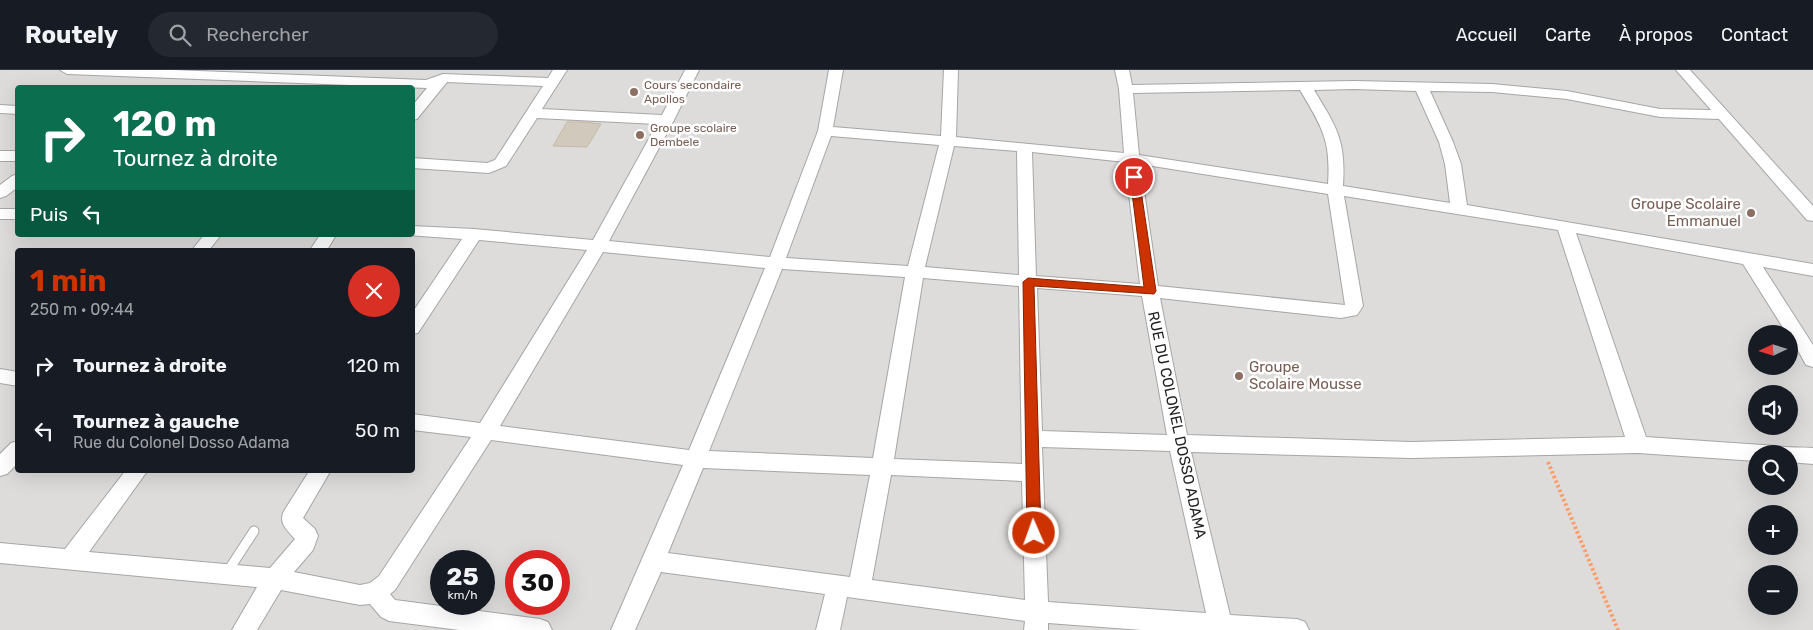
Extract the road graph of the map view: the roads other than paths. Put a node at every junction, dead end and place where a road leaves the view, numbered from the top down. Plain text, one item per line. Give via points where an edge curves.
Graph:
1 (67, 70) edge
2 (354, 70) edge
3 (692, 70) edge
4 (836, 70) edge
5 (951, 70) edge
6 (1122, 70) edge
7 (1683, 70) edge
8 (145, 72) edge
9 (446, 74) edge
10 (556, 76) edge
11 (130, 85) edge
12 (341, 85) edge
13 (1305, 86) junction
14 (1421, 86) junction
15 (1126, 89) junction
16 (0, 109) edge
17 (15, 110) edge
18 (415, 112) edge
19 (533, 113) junction
20 (1723, 115) junction
21 (667, 120) junction
22 (826, 131) junction
23 (948, 140) junction
24 (1024, 147) junction
25 (0, 156) edge
26 (15, 156) edge
27 (1132, 158) junction
28 (415, 163) edge
29 (15, 181) edge
30 (1335, 190) junction
31 (0, 193) edge
32 (1459, 210) junction
33 (0, 214) edge
34 (15, 214) edge
35 (1813, 216) edge
36 (1565, 226) junction
37 (415, 231) edge
38 (474, 234) junction
39 (211, 237) edge
40 (327, 237) edge
41 (598, 246) junction
42 (202, 248) edge
43 (319, 248) edge
44 (1749, 259) junction
45 (776, 263) junction
46 (1813, 270) edge
47 (915, 272) junction
48 (1028, 282) junction
49 (1150, 291) junction
50 (415, 323) edge
51 (1813, 360) edge
52 (0, 376) edge
53 (15, 378) edge
54 (415, 422) edge
55 (487, 431) junction
56 (1032, 439) junction
57 (1179, 445) junction
58 (1638, 445) junction
59 (15, 452) edge
60 (1748, 452) edge
61 (1798, 455) edge
62 (1813, 456) edge
63 (696, 459) junction
64 (882, 467) junction
65 (0, 468) edge
66 (136, 473) edge
67 (319, 473) edge
68 (1032, 473) junction
69 (254, 531) dead end
70 (0, 553) edge
71 (68, 561) junction
72 (654, 562) junction
73 (226, 575) junction
74 (275, 579) junction
75 (848, 588) junction
76 (375, 593) junction
77 (1036, 621) edge
78 (1221, 628) edge
79 (244, 630) edge
80 (540, 630) edge
81 (623, 630) edge
82 (828, 630) edge
83 (1297, 630) edge

1 - 8 street
2 - 12 street
3 - 21 street
4 - 22 street
5 - 23 street
6 - 15 street, RUE DU COLONEL DOSSO ADAMA
7 - 20 street
8 - 11 street
8 - 12 street
9 - 10 street
9 - 12 street via 427,84
9 - 18 street
10 - 19 street
13 - 14 street
13 - 15 street
13 - 30 street via 1334,142 1337,160
14 - 20 street via 1528,91 1660,113
14 - 32 street via 1453,164
15 - 27 street, RUE DU COLONEL DOSSO ADAMA
16 - 17 street
19 - 21 street
19 - 28 street via 495,167
20 - 35 street
21 - 41 street
22 - 23 street
22 - 45 street
23 - 24 street
23 - 47 street
24 - 27 street
24 - 48 street
25 - 26 street
27 - 30 street
27 - 49 street, RUE DU COLONEL DOSSO ADAMA
29 - 31 street
30 - 32 street
30 - 49 street via 1354,306 1351,311
32 - 36 street
33 - 34 street
36 - 44 street
36 - 58 street
37 - 38 street
38 - 41 street
38 - 50 street
39 - 42 street
40 - 43 street
41 - 45 street
41 - 55 street
44 - 46 street
44 - 51 street
45 - 47 street
45 - 63 street
47 - 48 street
47 - 64 street
48 - 49 street
48 - 56 street
49 - 57 street, RUE DU COLONEL DOSSO ADAMA
52 - 53 street
54 - 55 street
55 - 63 street
55 - 76 street via 387,583
56 - 57 street
56 - 68 street
57 - 58 street via 1411,450
57 - 78 street, RUE DU COLONEL DOSSO ADAMA
58 - 60 street
59 - 65 street
61 - 62 street
63 - 64 street
63 - 72 street
64 - 68 street
64 - 75 street
66 - 71 street
67 - 74 street via 292,517 307,536 305,543
68 - 77 street
69 - 73 lane
70 - 71 street
71 - 73 street
72 - 75 street
72 - 81 street
73 - 74 street
74 - 76 street via 360,595
74 - 79 street
75 - 77 street
75 - 82 street
76 - 80 street via 389,610
77 - 78 street
78 - 83 street

